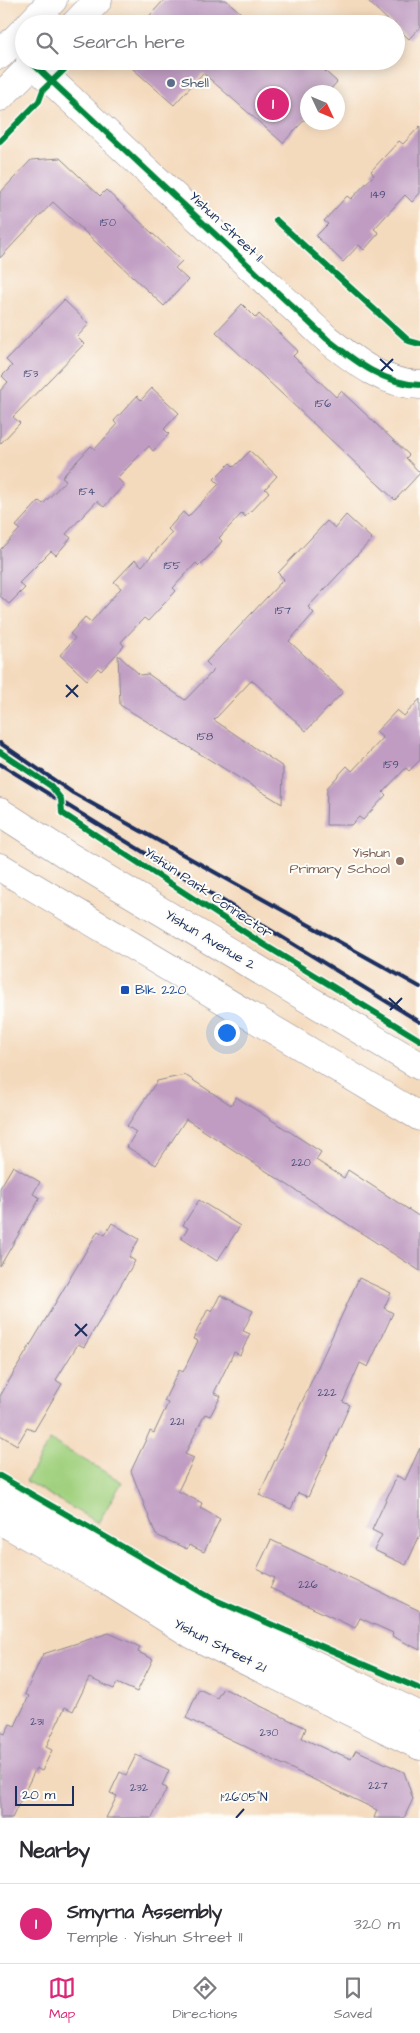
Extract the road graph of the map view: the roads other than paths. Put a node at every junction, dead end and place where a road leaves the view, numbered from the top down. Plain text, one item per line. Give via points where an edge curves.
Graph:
1 (53, 0) edge
2 (98, 0) edge
3 (45, 15) edge
4 (84, 15) edge
5 (15, 69) edge
6 (51, 70) edge
7 (54, 70) edge
8 (0, 97) edge
9 (420, 372) edge
10 (420, 385) edge
11 (0, 812) edge
12 (0, 867) edge
13 (420, 1066) edge
14 (420, 1117) edge
15 (0, 1495) edge
16 (0, 1520) edge
17 (420, 1716) edge
18 (420, 1746) edge

1 - 3 street
2 - 4 street
5 - 8 street
6 - 10 street, Yishun Street 11 via 327,339 362,367 404,385
7 - 9 street, Yishun Street 11 via 148,152 370,357
11 - 13 street, Yishun Avenue 2
12 - 14 street
15 - 17 street, Yishun Street 21 via 207,1612
16 - 18 street, Yishun Street 21 via 193,1635

